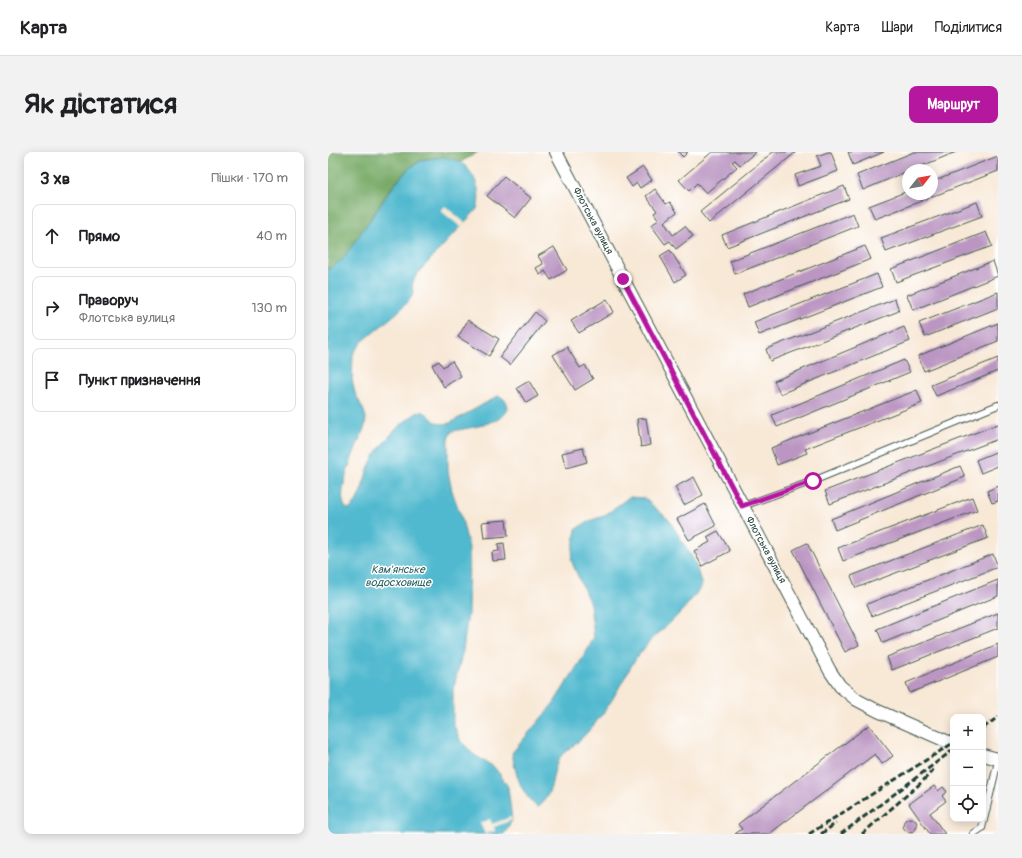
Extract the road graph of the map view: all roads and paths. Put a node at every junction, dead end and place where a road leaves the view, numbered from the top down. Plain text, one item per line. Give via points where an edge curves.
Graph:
1 (556, 152) edge
2 (998, 405) edge
3 (742, 506) junction
4 (950, 743) edge
5 (986, 756) edge
6 (998, 760) edge
7 (973, 834) edge

1 - 3 street, Флотська вулиця
2 - 3 lane via 813,481
3 - 4 street, Флотська вулиця via 830,672 840,686 857,700 878,711
5 - 6 street
6 - 7 lane via 982,828

